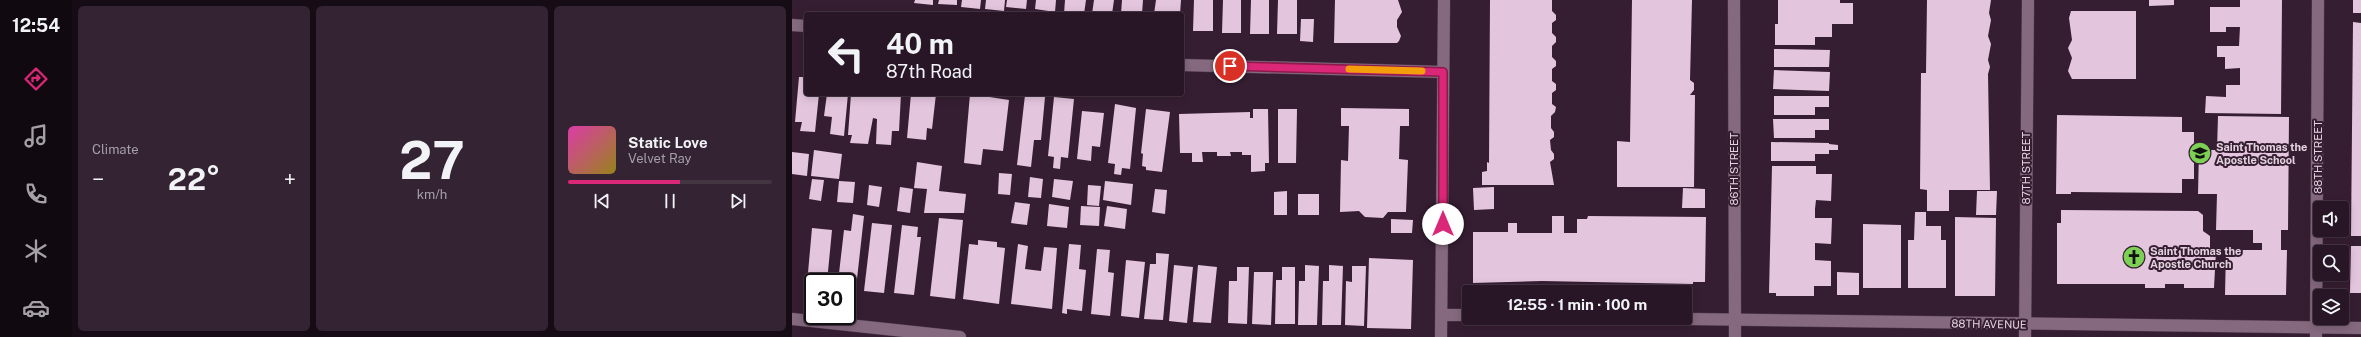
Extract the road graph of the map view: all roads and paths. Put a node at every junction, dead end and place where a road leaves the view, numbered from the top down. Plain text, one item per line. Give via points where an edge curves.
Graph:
1 (1444, 0) edge
2 (1734, 0) edge
3 (2028, 0) edge
4 (2318, 0) edge
5 (792, 25) edge
6 (804, 26) edge
7 (1184, 65) edge
8 (1443, 72) junction
9 (1442, 315) junction
10 (1462, 315) edge
11 (792, 319) edge
12 (1692, 320) edge
13 (1735, 321) junction
14 (2025, 325) junction
15 (2361, 328) edge
16 (2316, 332) edge
17 (960, 337) edge
18 (1441, 337) edge
19 (1734, 337) edge
20 (2025, 337) edge

1 - 8 street
2 - 13 street, 86TH STREET
3 - 14 street, 87TH STREET
4 - 16 street, 88TH STREET
5 - 6 street
7 - 8 street
8 - 9 street
9 - 10 street
9 - 18 street
11 - 17 street
12 - 13 street, 88TH AVENUE
13 - 14 street, 88TH AVENUE
13 - 19 street, 86TH STREET
14 - 16 street, 88TH AVENUE
14 - 20 street, 87TH STREET
15 - 16 street, 88TH AVENUE

